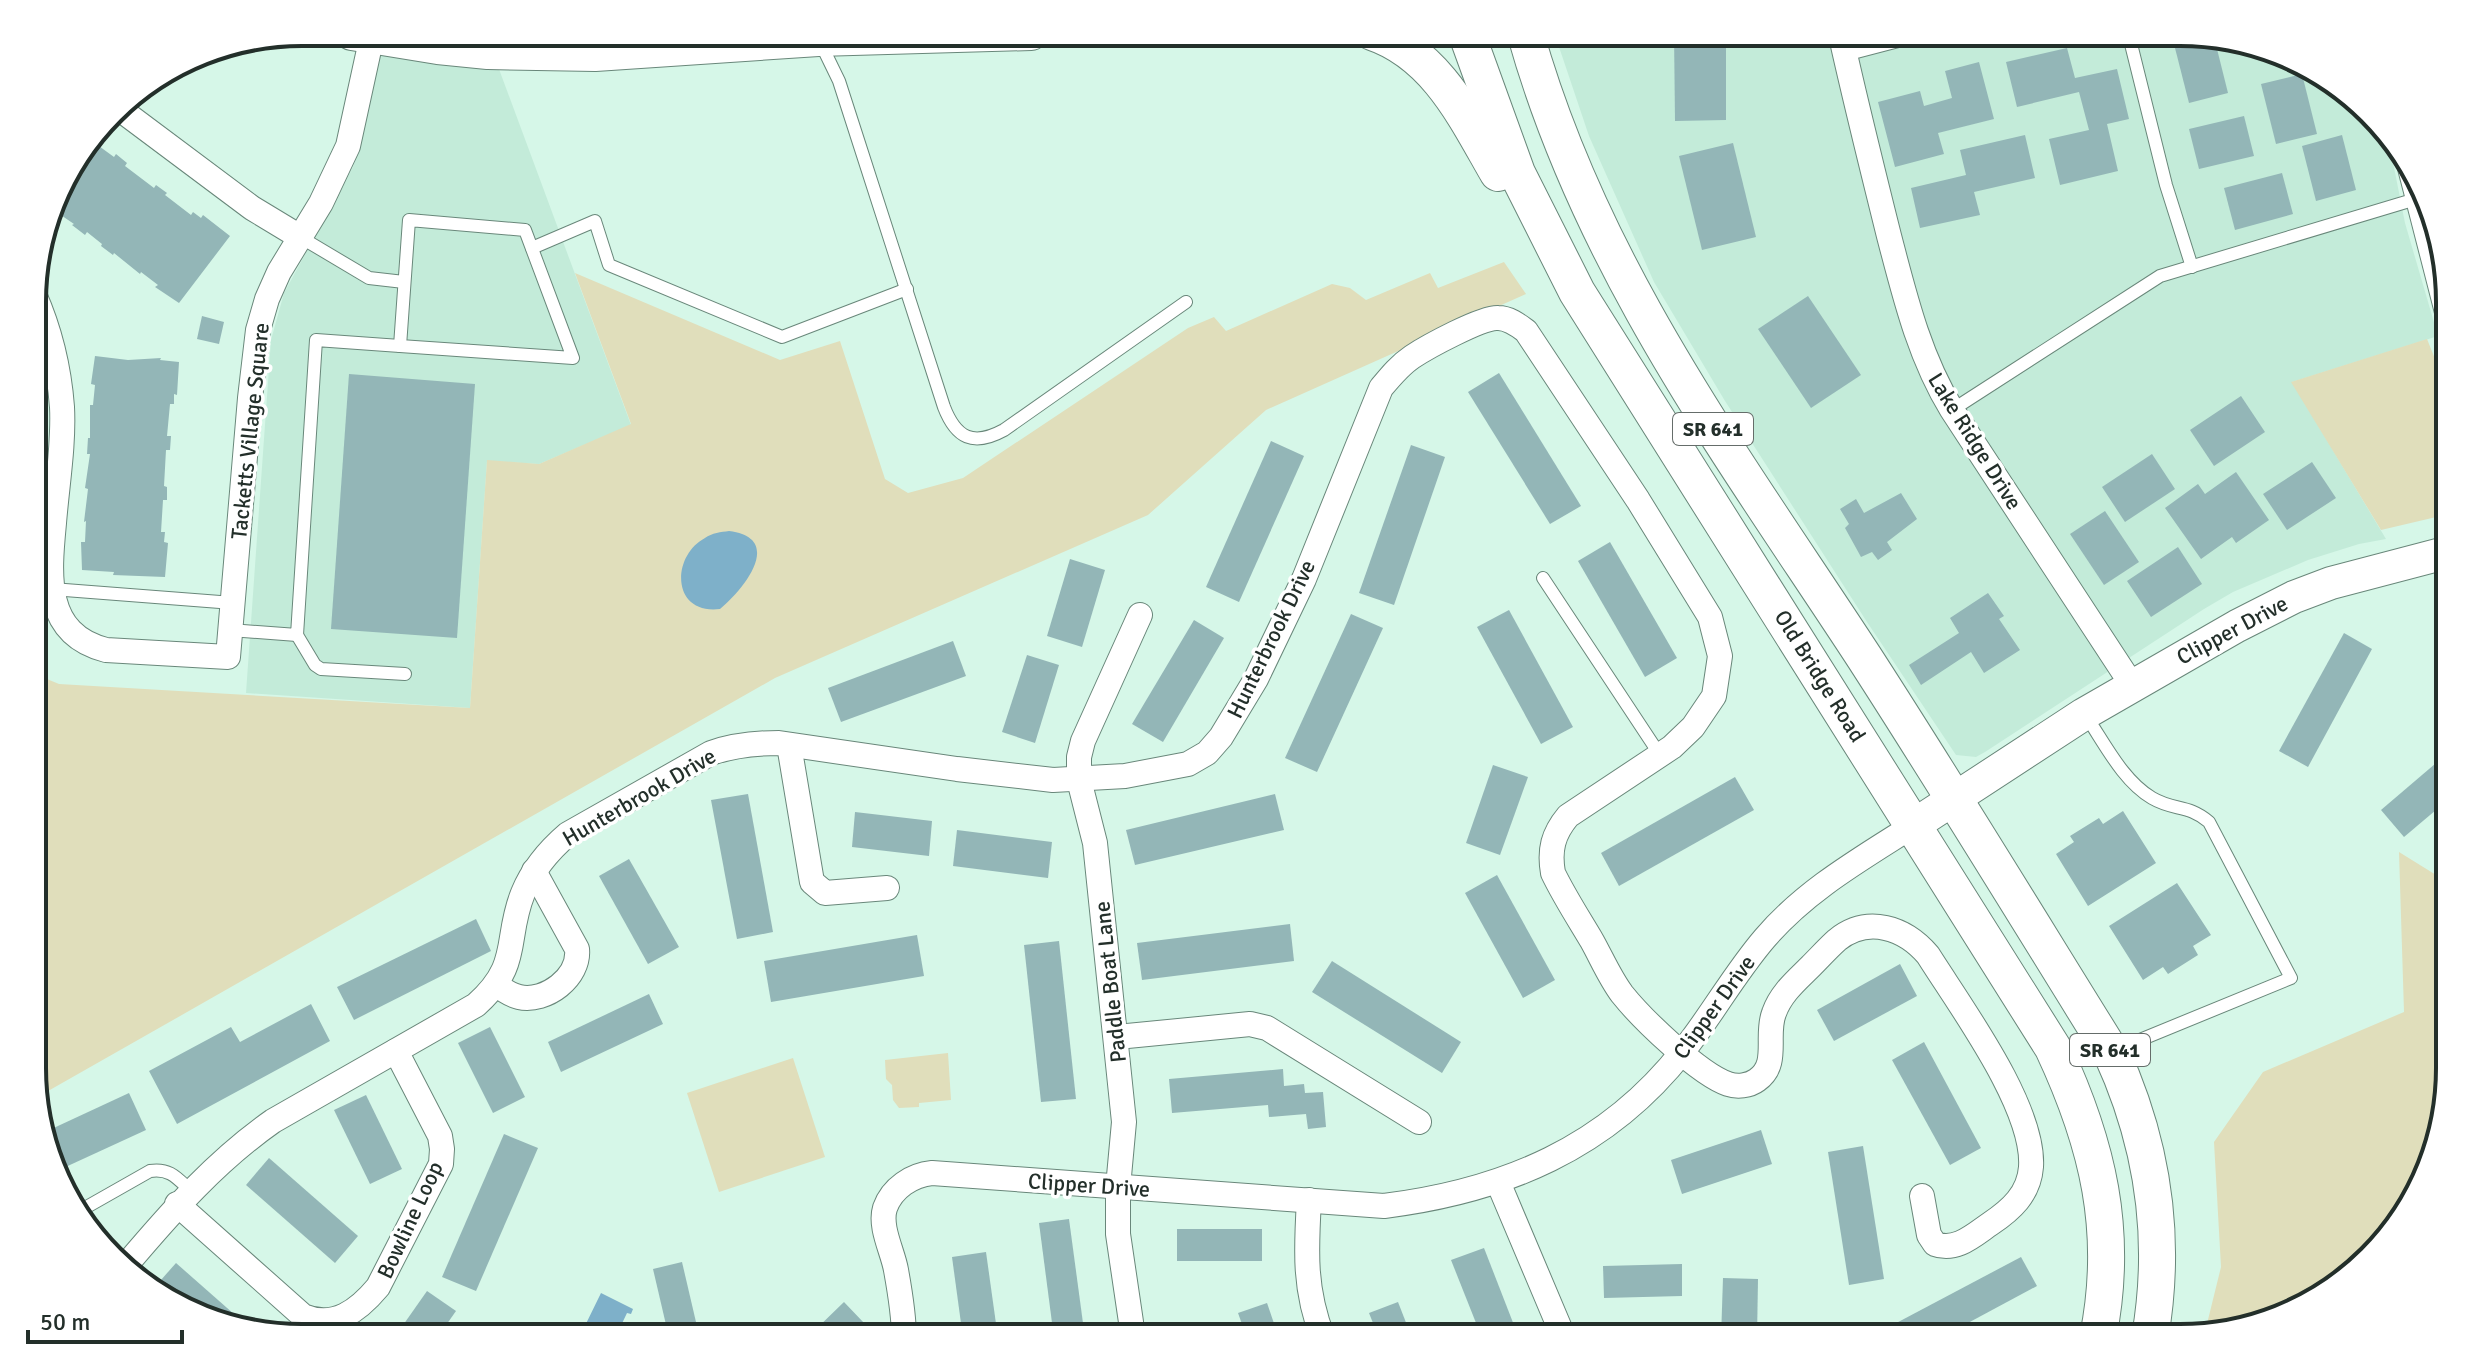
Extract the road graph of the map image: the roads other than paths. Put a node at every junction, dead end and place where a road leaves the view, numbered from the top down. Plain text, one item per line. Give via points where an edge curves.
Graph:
1 (360, 46) edge
2 (438, 46) edge
3 (682, 46) edge
4 (822, 46) edge
5 (1402, 46) edge
6 (1471, 46) edge
7 (1530, 46) edge
8 (1843, 46) edge
9 (2131, 46) edge
10 (127, 115) edge
11 (2414, 200) edge
12 (300, 237) junction
13 (532, 248) junction
14 (1554, 249) junction
15 (2192, 267) junction
16 (404, 282) junction
17 (907, 289) junction
18 (1186, 302) dead end
19 (46, 327) edge
20 (400, 346) junction
21 (1952, 410) junction
22 (2435, 555) edge
23 (1543, 578) dead end
24 (51, 589) junction
25 (233, 603) junction
26 (1140, 615) dead end
27 (230, 630) junction
28 (297, 635) junction
29 (405, 674) dead end
30 (2132, 685) junction
31 (2084, 714) junction
32 (789, 745) junction
33 (1660, 755) junction
34 (1079, 780) junction
35 (1954, 799) junction
36 (1914, 825) junction
37 (534, 871) junction
38 (887, 888) dead end
39 (496, 984) junction
40 (1117, 1037) junction
41 (396, 1051) junction
42 (2111, 1052) junction
43 (1682, 1053) junction
44 (1419, 1122) dead end
45 (1498, 1182) junction
46 (1118, 1187) junction
47 (1922, 1196) dead end
48 (184, 1197) junction
49 (1309, 1200) junction
50 (87, 1207) edge
51 (132, 1258) edge
52 (1131, 1322) dead end
53 (1319, 1323) edge
54 (1558, 1323) edge
55 (2100, 1323) edge
56 (2152, 1323) edge
57 (904, 1324) edge

1 - 12 street, Tacketts Village Square via 348,146
2 - 3 main road via 517,53
4 - 17 lane via 839,81
5 - 14 main road via 1441,80 1508,189
6 - 14 main road, Old Bridge Road / SR 641 via 1517,173
7 - 35 main road, Old Bridge Road / SR 641 via 1588,206 1645,318
8 - 21 street, Lake Ridge Drive via 1914,329
9 - 15 lane
10 - 12 street via 252,208
11 - 15 lane
12 - 16 lane via 369,278
12 - 25 street, Tacketts Village Square via 267,299 258,330
13 - 16 lane via 525,230 409,220
13 - 17 lane via 595,221 609,265 782,337
13 - 20 lane via 573,358
14 - 36 main road, Old Bridge Road / SR 641
15 - 21 lane via 2160,276
16 - 20 lane
17 - 18 lane via 952,424 961,434 978,438 1004,430
19 - 24 street via 62,408
20 - 28 lane via 316,340
21 - 30 street, Lake Ridge Drive
22 - 30 street, Clipper Drive via 2294,597
23 - 33 lane
24 - 25 lane
24 - 27 street, Tacketts Village Square via 68,628 106,650 228,657
25 - 27 street, Tacketts Village Square
26 - 34 street via 1083,741
27 - 28 lane
28 - 29 lane via 321,669
30 - 31 street, Clipper Drive
31 - 35 street, Clipper Drive
31 - 42 lane via 2137,789 2165,804 2196,811 2209,822 2291,978
32 - 34 street, Hunterbrook Drive
32 - 37 street, Hunterbrook Drive via 754,742 711,753 568,834
32 - 38 street via 812,882 825,893
33 - 34 street, Hunterbrook Drive via 1693,727 1714,696 1720,656 1710,617 1526,331 1498,318 1413,356 1381,388 1282,629 1207,753 1188,764
33 - 43 street, Hunterbrook Drive via 1568,816 1550,857 1560,888 1621,992
34 - 40 street, Paddle Boat Lane via 1095,843
35 - 36 street, Clipper Drive
35 - 42 main road, Old Bridge Road / SR 641
36 - 43 street, Clipper Drive via 1796,906 1748,959
36 - 55 main road, Old Bridge Road / SR 641 via 2053,1048 2077,1098 2094,1157 2106,1233
37 - 39 street, Hunterbrook Drive via 522,894 511,951
37 - 39 street via 577,949 575,970 536,998 519,997
39 - 41 street, Hunterbrook Drive via 476,1005
40 - 44 street via 1250,1024 1267,1028
40 - 46 street, Paddle Boat Lane via 1124,1122
41 - 48 street, Hunterbrook Drive via 273,1121
41 - 48 street, Bowline Loop via 440,1136 441,1164 378,1287 349,1314 329,1322 303,1316
42 - 56 main road, Old Bridge Road / SR 641 via 2134,1105 2151,1172 2157,1282
43 - 45 street, Clipper Drive via 1595,1135
43 - 47 street via 1725,1083 1737,1086 1759,1080 1772,1059 1773,1015 1791,986 1839,938 1874,927 1900,931 1928,955 2004,1078 2031,1167 2027,1184 2009,1211 1952,1246 1935,1244 1929,1235
45 - 49 street, Clipper Drive via 1384,1206
45 - 54 street
46 - 49 street, Clipper Drive
46 - 52 street, Paddle Boat Lane via 1118,1234
46 - 57 street, Clipper Drive via 932,1173 906,1180 885,1208 884,1222
48 - 50 lane via 171,1173 162,1169
48 - 51 street, Hunterbrook Drive
49 - 53 street via 1305,1262

